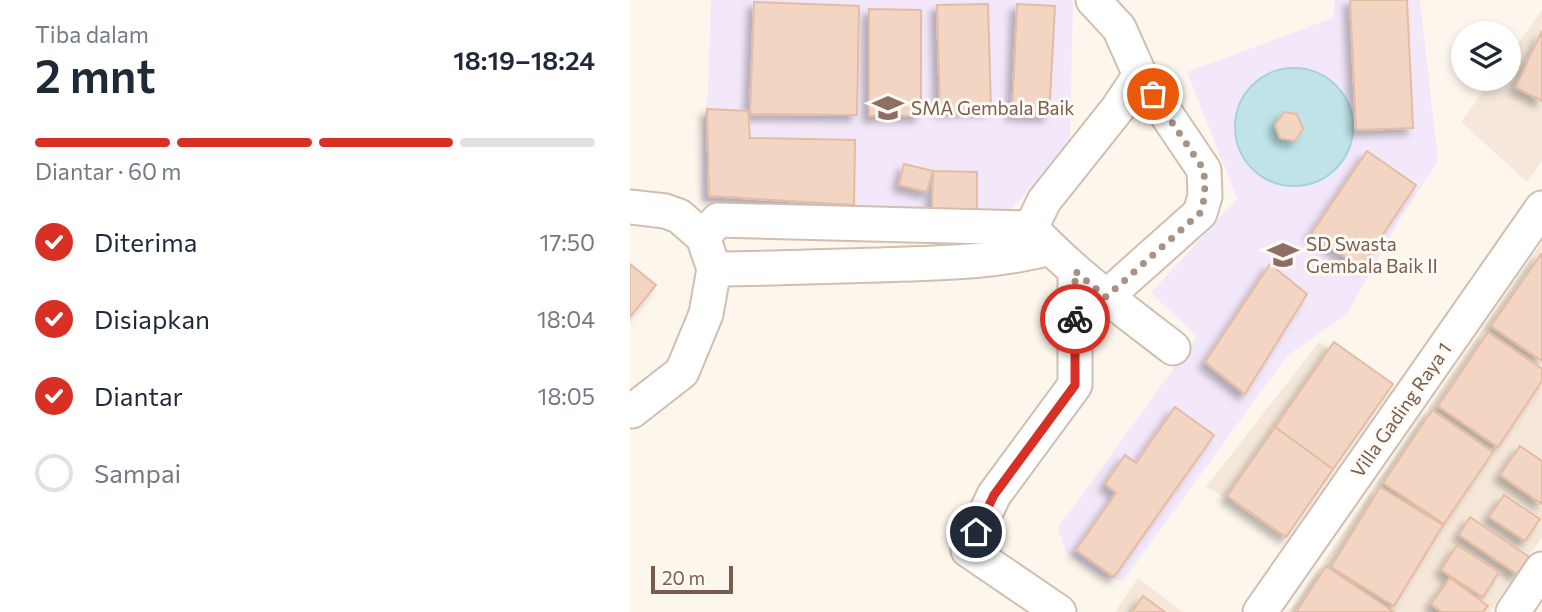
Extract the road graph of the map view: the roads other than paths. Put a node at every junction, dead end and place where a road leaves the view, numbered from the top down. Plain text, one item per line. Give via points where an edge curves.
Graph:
1 (1093, 0) edge
2 (1140, 75) junction
3 (630, 207) edge
4 (1542, 208) edge
5 (703, 237) junction
6 (1040, 238) junction
7 (714, 269) junction
8 (1075, 271) junction
9 (1106, 297) junction
10 (1173, 348) dead end
11 (630, 411) edge
12 (1542, 569) edge
13 (1059, 612) edge
14 (1260, 612) edge
15 (1513, 612) edge

1 - 2 street via 1119,28
2 - 6 street via 1044,201
2 - 9 street via 1204,170 1205,196 1200,213
3 - 5 street via 678,216
4 - 14 street, Villa Gading Raya 1
5 - 6 street via 718,220
5 - 7 street
6 - 7 street via 1030,254 996,259
6 - 8 street
7 - 11 street via 706,314 682,372
8 - 9 street
8 - 13 street via 1075,385 994,495 968,550
9 - 10 street
12 - 15 street

